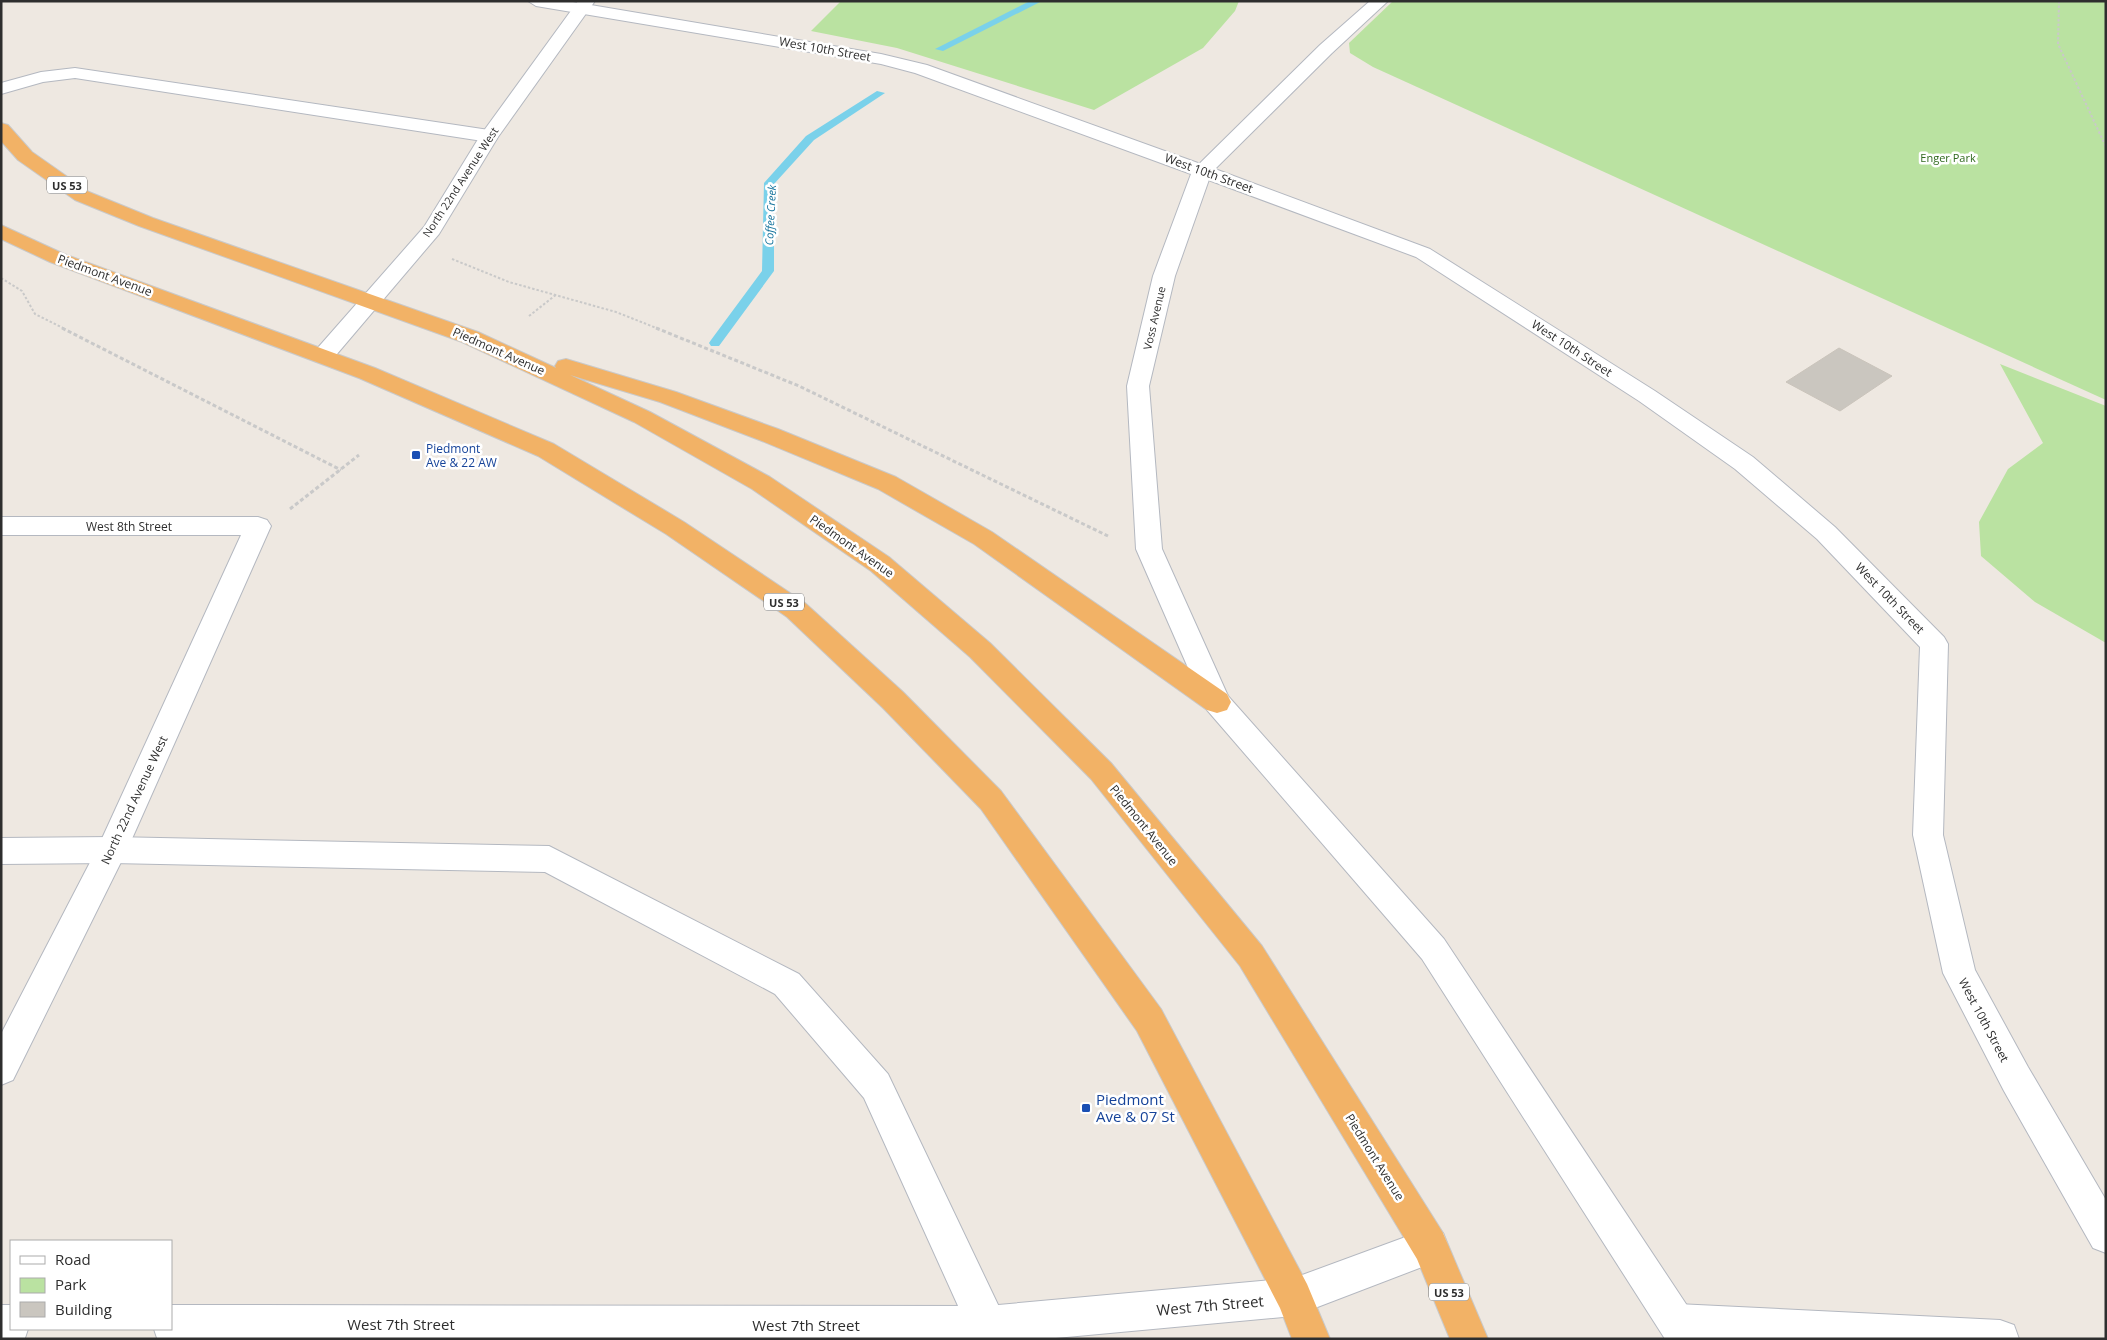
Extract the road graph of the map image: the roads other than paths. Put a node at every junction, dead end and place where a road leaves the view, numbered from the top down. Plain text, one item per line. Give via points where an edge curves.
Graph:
1 (536, 1) edge
2 (1380, 1) edge
3 (584, 4) edge
4 (1, 89) edge
5 (1, 129) edge
6 (489, 136) junction
7 (1202, 171) junction
8 (1, 231) edge
9 (371, 300) junction
10 (470, 337) junction
11 (323, 356) junction
12 (1, 526) edge
13 (258, 526) joint
14 (1218, 702) junction
15 (112, 850) junction
16 (1, 851) edge
17 (1, 1069) edge
18 (2106, 1235) edge
19 (1430, 1246) junction
20 (1294, 1297) junction
21 (172, 1324) edge
22 (987, 1325) junction
23 (1681, 1331) edge
24 (1311, 1339) edge
25 (1469, 1339) edge
26 (2000, 1339) edge

1 - 3 street, West 10th Street
2 - 7 street, Voss Avenue via 1326,49
3 - 6 street, North 22nd Avenue West
3 - 7 street, West 10th Street via 881,58 921,69
4 - 6 street via 40,77 75,73
5 - 9 highway, Piedmont Avenue / US 53 via 25,156 82,196 146,222
6 - 9 street, North 22nd Avenue West via 432,230
7 - 14 street, Voss Avenue via 1164,276 1138,386 1149,550
7 - 18 street, West 10th Street via 1423,253 1647,396 1744,463 1826,533 1934,644 1928,835 1959,973 2016,1080
8 - 11 highway, Piedmont Avenue / US 53 via 57,258
9 - 10 highway, Piedmont Avenue / US 53
9 - 11 street, North 22nd Avenue West
10 - 14 highway via 668,397 887,483 983,538
10 - 19 highway, Piedmont Avenue / US 53 via 642,417 761,484 880,564 980,650 1101,771 1251,956
11 - 20 highway, Piedmont Avenue / US 53 via 546,450 676,528 796,610 893,700 991,800 1149,1020
12 - 13 street, West 8th Street
13 - 15 street, North 22nd Avenue West
14 - 23 street via 1433,949
15 - 16 street
15 - 17 street, North 22nd Avenue West
15 - 22 street via 549,859 787,984 876,1086
19 - 20 street, West 7th Street
19 - 25 highway, Piedmont Avenue / US 53
20 - 22 street, West 7th Street
20 - 24 highway, Piedmont Avenue / US 53
21 - 22 street, West 7th Street
23 - 26 street

